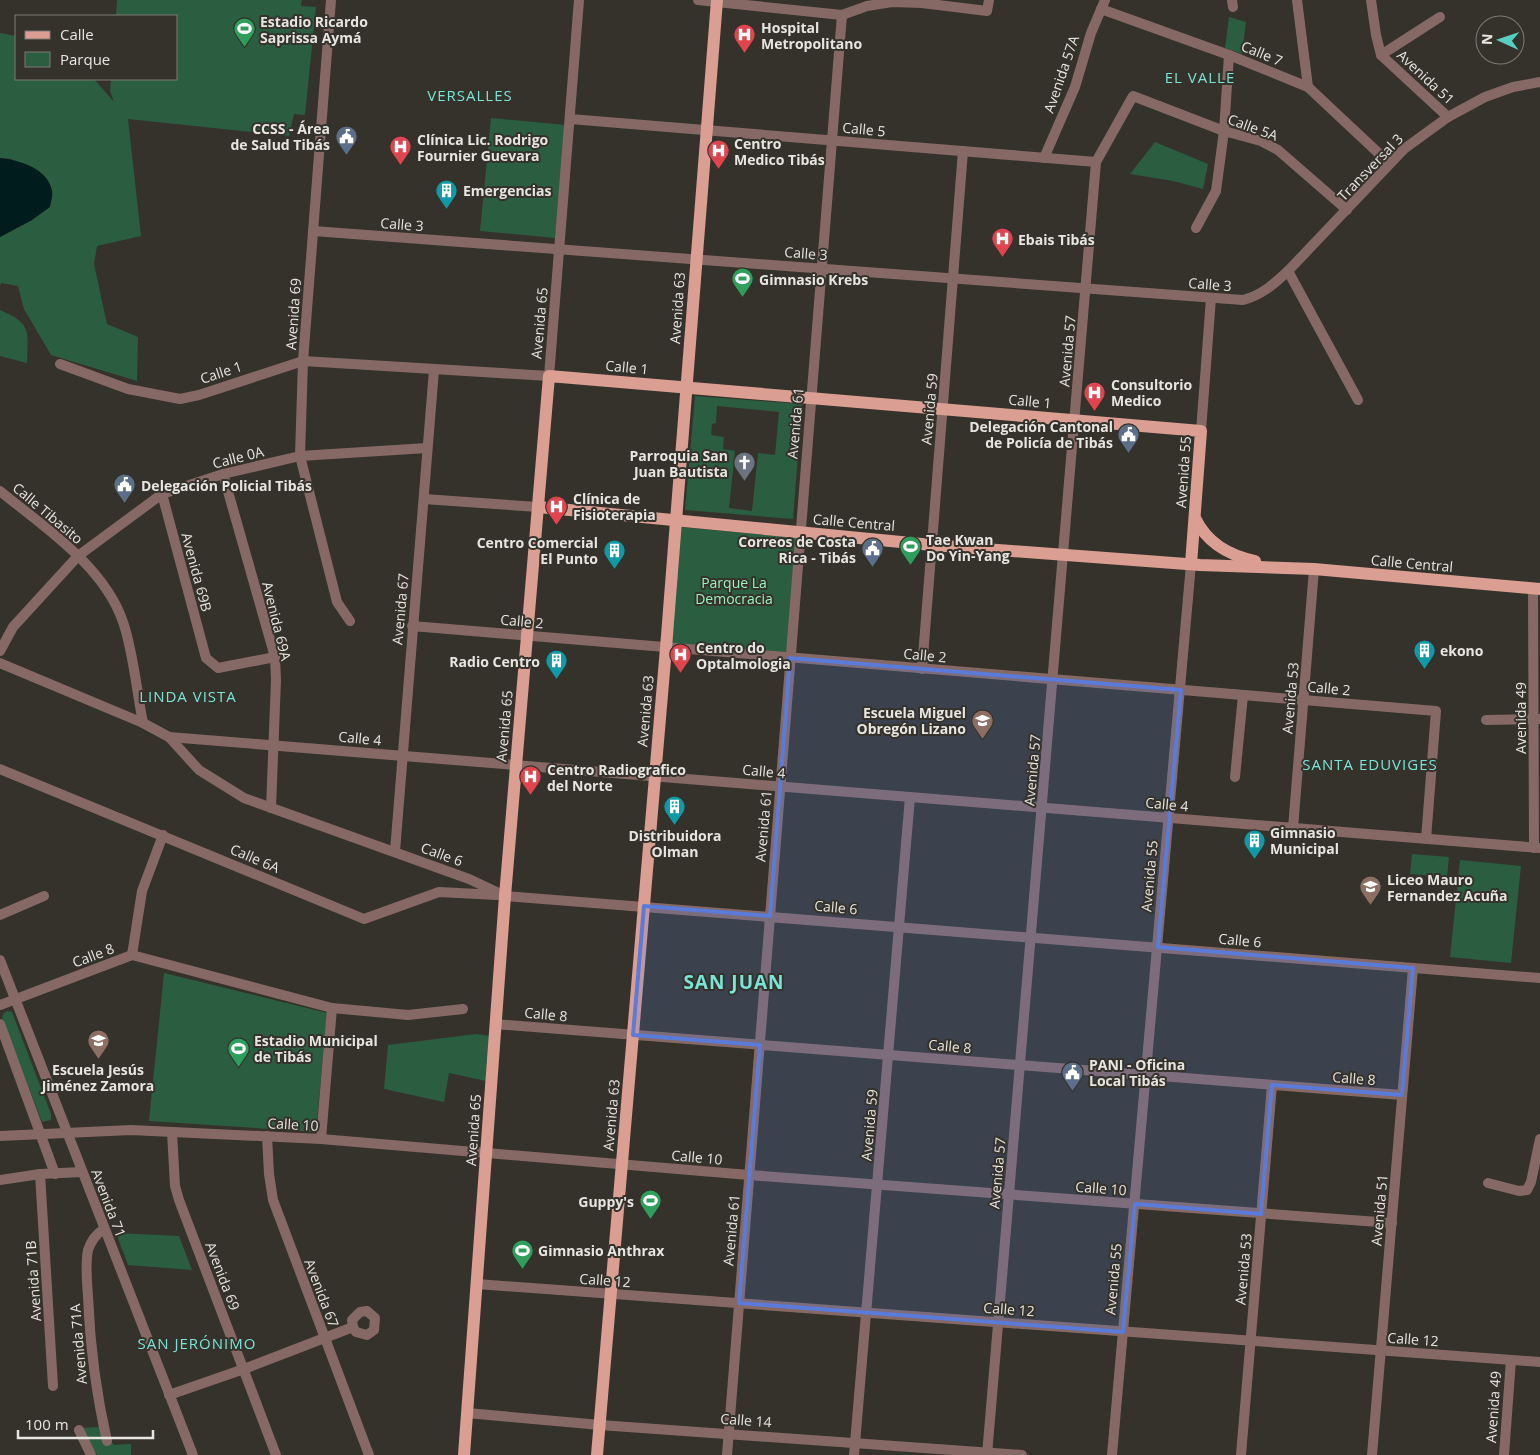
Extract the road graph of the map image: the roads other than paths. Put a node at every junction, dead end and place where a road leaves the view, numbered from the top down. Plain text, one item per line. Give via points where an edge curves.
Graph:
1 (331, 0) edge
2 (579, 0) edge
3 (698, 0) edge
4 (989, 0) edge
5 (1297, 0) edge
6 (1371, 0) edge
7 (717, 1) edge
8 (1103, 4) edge
9 (842, 15) junction
10 (1440, 17) dead end
11 (1229, 55) junction
12 (1382, 55) junction
13 (1540, 82) edge
14 (1308, 87) junction
15 (1133, 96) joint
16 (1448, 117) junction
17 (570, 119) junction
18 (706, 130) junction
19 (1224, 130) junction
20 (832, 140) junction
21 (963, 151) junction
22 (1044, 158) junction
23 (1096, 162) junction
24 (1389, 162) junction
25 (1347, 210) junction
26 (1196, 228) dead end
27 (312, 231) junction
28 (560, 248) junction
29 (696, 259) junction
30 (822, 268) junction
31 (1288, 270) junction
32 (953, 278) junction
33 (1086, 289) junction
34 (1212, 298) junction
35 (303, 361) junction
36 (60, 364) dead end
37 (434, 370) junction
38 (549, 376) junction
39 (686, 388) junction
40 (811, 398) junction
41 (1358, 400) dead end
42 (942, 409) junction
43 (1075, 420) junction
44 (1201, 431) junction
45 (427, 448) junction
46 (300, 456) junction
47 (223, 474) junction
48 (0, 491) edge
49 (162, 494) junction
50 (424, 499) junction
51 (538, 507) junction
52 (1194, 516) junction
53 (675, 522) junction
54 (800, 533) junction
55 (932, 544) junction
56 (1064, 555) junction
57 (78, 556) junction
58 (1191, 564) junction
59 (1282, 567) junction
60 (1314, 569) junction
61 (1536, 589) edge
62 (350, 621) dead end
63 (412, 626) junction
64 (527, 635) junction
65 (666, 648) junction
66 (0, 651) edge
67 (274, 657) junction
68 (790, 658) junction
69 (0, 663) edge
70 (922, 669) junction
71 (1053, 679) junction
72 (1181, 690) junction
73 (1243, 695) junction
74 (1303, 700) junction
75 (1537, 719) edge
76 (1486, 720) dead end
77 (143, 723) junction
78 (169, 737) junction
79 (273, 745) junction
80 (402, 756) junction
81 (516, 765) junction
82 (0, 769) edge
83 (655, 776) junction
84 (1235, 777) dead end
85 (780, 786) junction
86 (910, 797) junction
87 (271, 808) junction
88 (1042, 808) junction
89 (1169, 818) junction
90 (1293, 828) junction
91 (163, 835) junction
92 (1426, 839) junction
93 (1537, 848) edge
94 (395, 851) junction
95 (469, 879) junction
96 (468, 892) junction
97 (44, 896) dead end
98 (505, 896) junction
99 (644, 906) junction
100 (0, 915) edge
101 (770, 916) junction
102 (899, 926) junction
103 (1031, 937) junction
104 (1158, 947) junction
105 (132, 955) junction
106 (0, 960) edge
107 (1413, 968) junction
108 (1540, 978) edge
109 (16, 999) junction
110 (0, 1005) edge
111 (332, 1008) junction
112 (463, 1009) dead end
113 (0, 1024) edge
114 (496, 1024) junction
115 (633, 1035) junction
116 (760, 1044) junction
117 (888, 1055) junction
118 (1020, 1065) junction
119 (1146, 1075) junction
120 (1272, 1085) junction
121 (1402, 1095) junction
122 (172, 1132) junction
123 (67, 1133) junction
124 (41, 1134) junction
125 (0, 1136) edge
126 (267, 1136) junction
127 (320, 1139) junction
128 (1540, 1139) edge
129 (486, 1152) junction
130 (622, 1164) junction
131 (82, 1172) junction
132 (40, 1174) junction
133 (55, 1174) junction
134 (749, 1175) junction
135 (0, 1180) edge
136 (1488, 1183) dead end
137 (878, 1184) junction
138 (1009, 1194) junction
139 (1135, 1204) junction
140 (1261, 1214) junction
141 (1392, 1224) junction
142 (104, 1230) junction
143 (477, 1284) junction
144 (611, 1295) junction
145 (739, 1303) junction
146 (866, 1313) junction
147 (998, 1322) junction
148 (353, 1327) dead end
149 (1124, 1332) junction
150 (325, 1338) junction
151 (1250, 1341) junction
152 (1381, 1351) junction
153 (1511, 1360) junction
154 (1540, 1362) edge
155 (244, 1369) junction
156 (54, 1386) dead end
157 (170, 1395) junction
158 (467, 1413) junction
159 (600, 1425) junction
160 (79, 1430) dead end
161 (729, 1433) junction
162 (107, 1441) dead end
163 (856, 1442) junction
164 (987, 1454) edge
165 (91, 1455) edge
166 (193, 1455) edge
167 (276, 1455) edge
168 (369, 1455) edge
169 (464, 1455) edge
170 (597, 1455) edge
171 (727, 1455) edge
172 (854, 1455) edge
173 (1022, 1455) edge
174 (1112, 1455) edge
175 (1241, 1455) edge
176 (1372, 1455) edge
177 (1504, 1455) edge

1 - 27 street, Avenida 69
2 - 17 street, Avenida 65
3 - 7 street
4 - 9 street via 987,11 892,2
5 - 14 street
6 - 12 street, Avenida 51
7 - 9 street
7 - 18 main road, Avenida 63
8 - 11 street, Calle 7
8 - 22 street, Avenida 57A via 1090,33 1075,87
9 - 20 street, Avenida 61
10 - 12 street
11 - 14 street, Calle 7
11 - 19 street
12 - 16 street, Avenida 51
13 - 16 street, Transversal 3 via 1513,87
14 - 24 street, Calle 7
15 - 19 street, Calle 5A
15 - 23 street, Avenida 57
16 - 24 street, Transversal 3
17 - 18 street, Calle 5
17 - 28 street, Avenida 65
18 - 20 street, Calle 5
18 - 29 main road, Avenida 63
19 - 25 street, Calle 5A via 1261,141 1278,150
19 - 26 street via 1216,191
20 - 21 street, Calle 5
20 - 30 street, Avenida 61
21 - 22 street, Calle 5
21 - 32 street, Avenida 59
22 - 23 street, Calle 5
23 - 33 street, Avenida 57
24 - 25 street, Transversal 3
25 - 31 street, Transversal 3
27 - 28 street, Calle 3
27 - 35 street, Avenida 69
28 - 29 street, Calle 3
28 - 38 street, Avenida 65
29 - 30 street, Calle 3
29 - 39 main road, Avenida 63
30 - 32 street, Calle 3
30 - 40 street, Avenida 61
31 - 34 street, Calle 3 via 1257,296 1244,300
31 - 41 street
32 - 33 street, Calle 3
32 - 42 street, Avenida 59
33 - 34 street, Calle 3
33 - 43 street, Avenida 57
34 - 44 street, Avenida 55
35 - 36 street, Calle 1 via 184,399 136,391
35 - 37 street, Calle 1
35 - 46 street, Avenida 69
37 - 38 street, Calle 1
37 - 45 street, Avenida 67
38 - 39 main road, Calle 1
38 - 51 main road, Avenida 65
39 - 40 main road, Calle 1
39 - 53 main road, Avenida 63
40 - 42 main road, Calle 1
40 - 54 street, Avenida 61
42 - 43 main road, Calle 1
42 - 55 street, Avenida 59
43 - 44 main road, Calle 1
43 - 56 street, Avenida 57
44 - 52 main road, Avenida 55
45 - 46 street, Calle 0A
45 - 50 street, Avenida 67
46 - 47 street, Calle 0A
46 - 62 street, Avenida 69 via 337,602
47 - 49 street, Calle 0A
47 - 67 street, Avenida 69A
48 - 57 street, Calle Tibasito
49 - 57 street, Calle 0A
49 - 67 street, Avenida 69B via 206,658 218,668
50 - 51 street, Calle Central
50 - 63 street, Avenida 67
51 - 53 main road, Calle Central
51 - 64 main road, Avenida 65
52 - 58 main road, Avenida 55
52 - 59 main road, Calle Central via 1201,530 1223,550 1238,558
53 - 54 main road, Calle Central
53 - 65 main road, Avenida 63
54 - 55 main road, Calle Central
54 - 68 street, Avenida 61
55 - 56 main road, Calle Central
55 - 70 street, Avenida 59
56 - 58 main road, Calle Central
56 - 71 street, Avenida 57
57 - 66 street via 13,627
57 - 77 street, Calle Tibasito via 111,595 124,623
58 - 59 main road, Calle Central
58 - 72 street, Avenida 55
59 - 60 main road, Calle Central
60 - 61 main road, Calle Central
60 - 74 street, Avenida 53
61 - 75 street, Avenida 49
63 - 64 street, Calle 2
63 - 80 street, Avenida 67
64 - 65 street, Calle 2
64 - 81 main road, Avenida 65
65 - 68 street, Calle 2
65 - 83 main road, Avenida 63
67 - 79 street, Avenida 69A
68 - 70 street, Calle 2
68 - 85 street, Avenida 61
69 - 77 street, Calle 4
70 - 71 street, Calle 2
71 - 72 street, Calle 2
71 - 88 street, Avenida 57
72 - 73 street, Calle 2
72 - 89 street, Avenida 55
73 - 74 street, Calle 2
73 - 84 street
74 - 90 street, Avenida 53
74 - 92 street, Calle 2 via 1436,711
75 - 76 street
75 - 93 street, Avenida 49
77 - 78 street, Calle 4
78 - 79 street, Calle 4
78 - 87 street, Calle 6 via 199,770 244,798
79 - 80 street, Calle 4
79 - 87 street, Avenida 69A
80 - 81 street, Calle 4
80 - 94 street, Avenida 67
81 - 83 street, Calle 4
81 - 98 main road, Avenida 65
82 - 91 street, Calle 6A
83 - 85 street, Calle 4
83 - 99 main road, Avenida 63
85 - 86 street, Calle 4
85 - 101 street, Avenida 61
86 - 88 street, Calle 4
86 - 102 street, Avenida 59
87 - 94 street, Calle 6
88 - 89 street, Calle 4
88 - 103 street, Avenida 57
89 - 90 street, Calle 4
89 - 104 street, Avenida 55
90 - 92 street, Calle 4
91 - 96 street, Calle 6A via 364,919 439,892
91 - 105 street via 142,891
92 - 93 street, Calle 4
94 - 95 street, Calle 6
95 - 96 street
95 - 98 street, Calle 6
96 - 98 street, Calle 6A
97 - 100 street
98 - 99 street, Calle 6
98 - 114 main road, Avenida 65
99 - 101 street, Calle 6
99 - 115 main road, Avenida 63
101 - 102 street, Calle 6
101 - 116 street, Avenida 61
102 - 103 street, Calle 6
102 - 117 street, Avenida 59
103 - 104 street, Calle 6
103 - 118 street, Avenida 57
104 - 107 street, Calle 6
104 - 119 street, Avenida 55
105 - 109 street, Calle 8
105 - 111 street, Calle 8
106 - 109 street, Avenida 71
107 - 108 street, Calle 6
107 - 121 street, Avenida 51
109 - 110 street, Calle 8
109 - 123 street, Avenida 71
111 - 112 street, Calle 8 via 408,1015
111 - 127 street
113 - 124 street
114 - 115 street, Calle 8
114 - 129 main road, Avenida 65
115 - 116 street, Calle 8
115 - 130 main road, Avenida 63
116 - 117 street, Calle 8
116 - 134 street, Avenida 61
117 - 118 street, Calle 8
117 - 137 street, Avenida 59
118 - 119 street, Calle 8
118 - 138 street, Avenida 57
119 - 120 street, Calle 8
119 - 139 street, Avenida 55
120 - 121 street, Calle 8
120 - 140 street, Avenida 53
121 - 141 street, Avenida 51
122 - 123 street, Calle 10
122 - 126 street, Calle 10
122 - 155 street, Avenida 69 via 175,1186 179,1200
123 - 124 street, Calle 10
123 - 131 street, Avenida 71
124 - 125 street, Calle 10
124 - 133 street
126 - 127 street, Calle 10
126 - 150 street, Avenida 67 via 273,1200
127 - 129 street, Calle 10
128 - 136 street via 1527,1190
129 - 130 street, Calle 10
129 - 143 main road, Avenida 65
130 - 134 street, Calle 10
130 - 144 main road, Avenida 63
131 - 133 street
131 - 142 street, Avenida 71
132 - 133 street
132 - 135 street
132 - 156 street, Avenida 71B
134 - 137 street, Calle 10
134 - 145 street, Avenida 61
137 - 138 street, Calle 10
137 - 146 street, Avenida 59
138 - 139 street, Calle 10
138 - 147 street, Avenida 57
139 - 140 street, Calle 10
139 - 149 street, Avenida 55
140 - 141 street, Calle 10
140 - 151 street, Avenida 53
141 - 152 street, Avenida 51
142 - 157 street, Avenida 71
142 - 162 street, Avenida 71A via 91,1243 87,1259 95,1383
143 - 144 street, Calle 12
143 - 158 main road, Avenida 65
144 - 145 street, Calle 12
144 - 159 main road, Avenida 63
145 - 146 street, Calle 12
145 - 161 street, Avenida 61
146 - 147 street, Calle 12
146 - 163 street, Avenida 59
147 - 149 street, Calle 12
147 - 164 street, Avenida 57
148 - 150 street
149 - 151 street, Calle 12
149 - 174 street, Avenida 55
150 - 155 street
150 - 168 street, Avenida 67
151 - 152 street, Calle 12
151 - 175 street, Avenida 53
152 - 153 street, Calle 12
152 - 176 street, Avenida 51
153 - 154 street, Calle 12
153 - 177 street, Avenida 49
155 - 157 street
155 - 167 street, Avenida 69
157 - 166 street, Avenida 71
158 - 159 street, Calle 14
158 - 169 main road, Avenida 65
159 - 161 street, Calle 14
159 - 170 main road, Avenida 63
160 - 165 street
161 - 163 street, Calle 14
161 - 171 street, Avenida 61
163 - 164 street, Calle 14
163 - 172 street, Avenida 59
164 - 173 street, Calle 14

